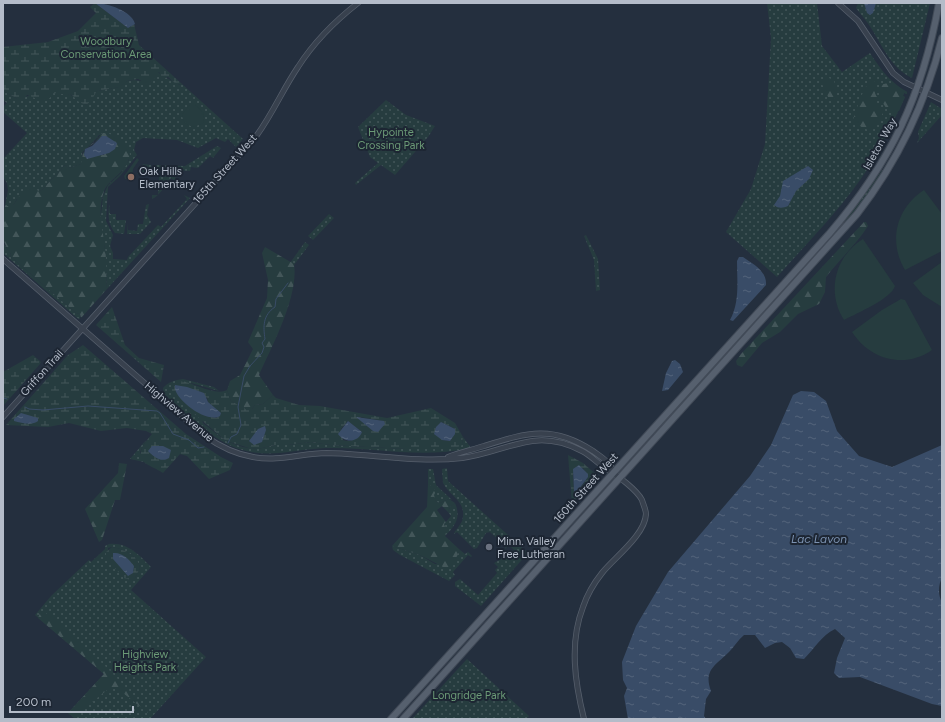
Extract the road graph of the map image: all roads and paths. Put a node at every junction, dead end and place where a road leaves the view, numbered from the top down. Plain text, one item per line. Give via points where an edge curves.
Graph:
1 (358, 3) edge
2 (838, 3) edge
3 (939, 3) edge
4 (942, 38) edge
5 (922, 91) junction
6 (942, 100) edge
7 (3, 258) edge
8 (795, 272) joint
9 (800, 278) joint
10 (82, 329) junction
11 (3, 417) edge
12 (614, 472) junction
13 (620, 478) junction
14 (391, 719) edge
15 (403, 719) edge
16 (584, 719) edge

1 - 10 street, 165th Street West via 331,26 306,54 274,110 256,135
2 - 5 street via 861,25 890,71 899,79
3 - 5 main road, Isleton Way
4 - 5 main road, Isleton Way
5 - 6 street
5 - 8 main road, Isleton Way via 874,177
5 - 9 main road, Isleton Way via 904,142 871,196 840,235
7 - 10 street, Highview Avenue
8 - 12 main road, 160th Street West
9 - 13 main road, 160th Street West
10 - 11 street, Griffon Trail
10 - 12 street, Highview Avenue via 205,436 236,453 275,460 327,453 415,459 445,458 467,457 519,442 546,440 577,448 607,470
12 - 13 street, Highview Avenue
12 - 14 main road, 160th Street West
13 - 15 main road, 160th Street West
13 - 16 street, Highview Avenue via 641,498 646,514 638,533 590,590 577,626 576,680

